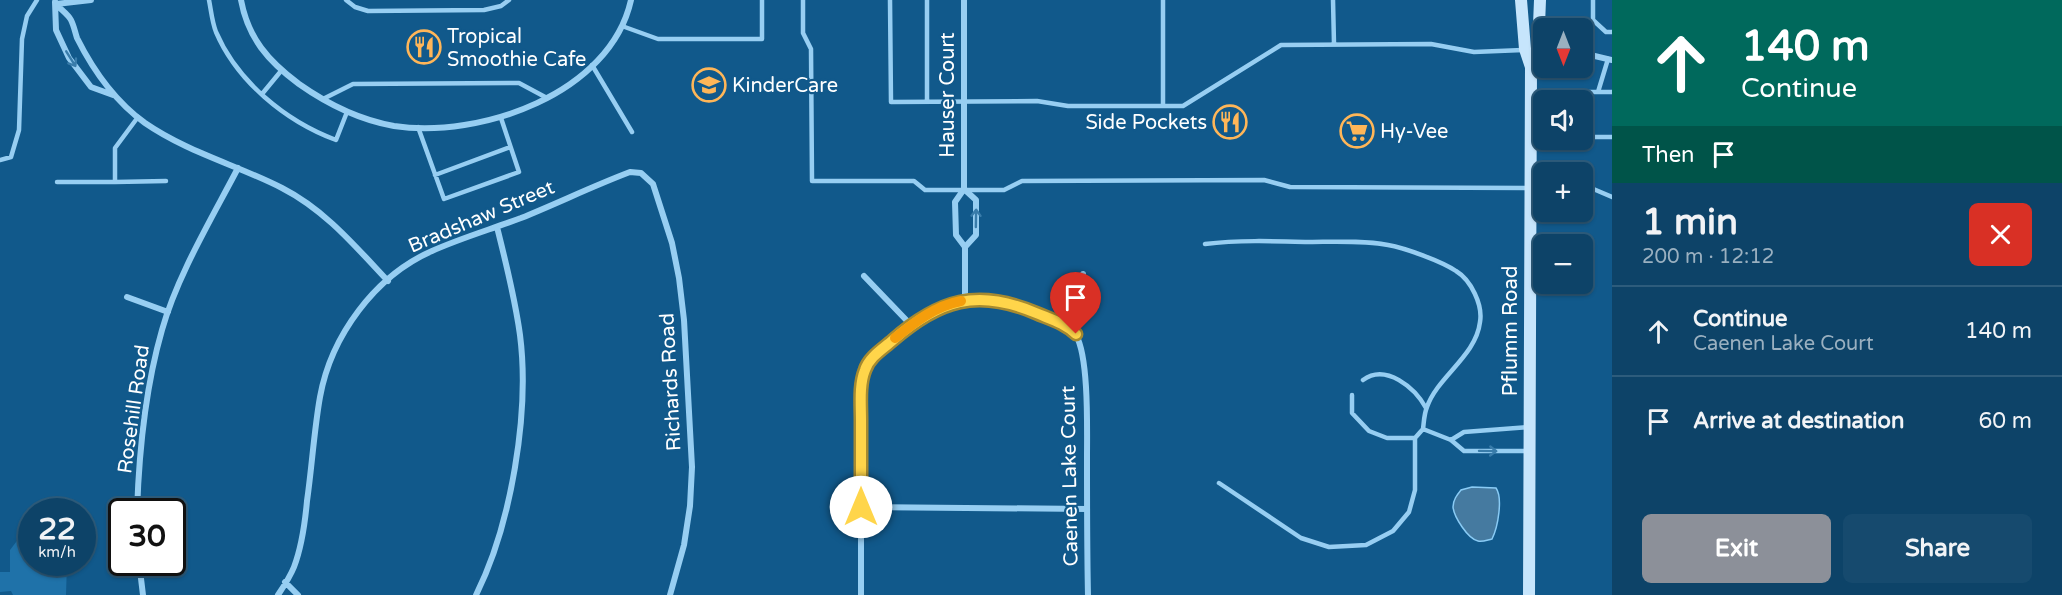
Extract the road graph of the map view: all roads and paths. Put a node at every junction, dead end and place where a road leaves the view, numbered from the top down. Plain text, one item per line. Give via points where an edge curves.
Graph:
1 (37, 0) edge
2 (91, 0) edge
3 (209, 0) edge
4 (241, 0) edge
5 (346, 0) edge
6 (509, 0) edge
7 (631, 0) edge
8 (762, 0) edge
9 (803, 0) edge
10 (890, 0) edge
11 (927, 0) edge
12 (964, 0) edge
13 (1163, 0) edge
14 (1333, 0) edge
15 (1521, 0) edge
16 (1540, 0) edge
17 (1593, 0) edge
18 (55, 2) edge
19 (1540, 18) edge
20 (622, 26) junction
21 (1612, 32) edge
22 (1334, 44) junction
23 (1525, 50) junction
24 (1533, 50) edge
25 (1593, 55) edge
26 (1610, 59) edge
27 (1533, 64) edge
28 (592, 65) junction
29 (1531, 68) junction
30 (281, 71) junction
31 (1593, 92) edge
32 (1598, 92) junction
33 (1612, 92) edge
34 (262, 94) junction
35 (113, 95) junction
36 (547, 98) junction
37 (322, 99) junction
38 (927, 102) junction
39 (964, 102) junction
40 (1163, 106) junction
41 (347, 112) junction
42 (138, 117) junction
43 (501, 118) junction
44 (418, 127) junction
45 (632, 132) dead end
46 (1593, 137) edge
47 (1612, 137) edge
48 (510, 147) junction
49 (0, 160) edge
50 (238, 168) junction
51 (641, 173) joint
52 (435, 175) junction
53 (166, 181) dead end
54 (57, 182) dead end
55 (115, 182) junction
56 (1530, 188) junction
57 (964, 189) junction
58 (1593, 189) edge
59 (1612, 197) edge
60 (497, 227) junction
61 (1205, 244) dead end
62 (965, 247) junction
63 (1083, 274) dead end
64 (864, 276) dead end
65 (388, 281) junction
66 (127, 297) dead end
67 (965, 300) junction
68 (168, 312) junction
69 (911, 325) junction
70 (1068, 326) junction
71 (1363, 380) dead end
72 (1352, 395) dead end
73 (1426, 408) junction
74 (1528, 427) junction
75 (1423, 429) junction
76 (1415, 438) junction
77 (1451, 440) junction
78 (1528, 451) junction
79 (1219, 483) dead end
80 (138, 498) edge
81 (861, 507) junction
82 (1087, 509) junction
83 (141, 576) edge
84 (285, 582) junction
85 (143, 595) edge
86 (278, 595) edge
87 (298, 595) edge
88 (476, 595) edge
89 (670, 595) edge
90 (861, 595) edge
91 (1088, 595) edge
92 (1528, 595) edge

1 - 49 lane via 27,16 22,39 19,130 11,157
2 - 18 street
3 - 34 lane via 215,29 232,63
4 - 30 street via 257,44
5 - 6 lane via 368,11 390,11 484,10
7 - 20 street
8 - 20 lane via 762,39 658,39
9 - 57 lane via 803,33 812,49 812,181 914,181 925,190
10 - 38 lane via 891,102
11 - 38 lane
12 - 39 street, Hauser Court
13 - 40 lane
14 - 22 lane
15 - 23 main road
16 - 19 main road
17 - 21 lane via 1593,21 1606,32
18 - 35 street via 71,20 77,37
18 -> 35 street via 56,30 69,58 91,87
20 - 28 street via 612,44
22 - 23 lane via 1431,44 1474,52
22 - 40 lane via 1281,45 1182,106
23 - 24 street
23 - 29 main road
25 - 26 street
26 - 32 lane
27 - 29 main road
28 - 36 street
28 - 45 lane
29 - 56 main road, Pflumm Road
30 - 34 lane
30 - 37 street
31 - 32 lane
32 - 33 lane
34 - 41 lane via 321,135 336,140
35 - 42 street
36 - 37 lane via 519,83 507,83 353,84
36 - 43 street
37 - 41 street
38 - 39 lane
39 - 40 lane
39 - 57 street, Hauser Court
41 - 44 street via 393,125
42 - 50 street via 168,137
42 - 55 lane via 115,148
43 - 44 street
43 - 48 lane
44 - 52 lane
46 - 47 lane
48 - 52 lane
48 - 52 lane via 519,172 444,199
50 - 65 street via 312,207 340,229
50 - 68 street, Rosehill Road
51 - 60 street, Bradshaw Street via 614,178
51 - 89 street, Richards Road via 653,184 666,221 684,320 692,467 684,545
53 - 55 lane
54 - 55 lane
56 - 57 lane via 1290,187 1264,180 1045,180 1022,181 1004,190
56 - 74 main road, Pflumm Road
57 - 62 street, Hauser Court via 955,202 956,235
62 -> 57 street, Hauser Court via 976,235 976,200
58 - 59 lane
60 - 65 street, Bradshaw Street via 431,251
60 - 88 street via 520,337 522,415 508,500
61 - 73 lane via 1232,240 1387,245 1456,271 1475,295 1480,324 1471,345
62 - 67 street, Hauser Court
63 - 70 street
64 - 69 street
65 - 84 street, Bradshaw Street via 357,311 329,364 321,395 301,539 294,567
66 - 68 street
67 - 69 street via 925,315
67 - 70 street via 1021,306
68 - 80 street, Rosehill Road via 146,405
69 - 81 street via 870,360 864,370
70 - 82 street, Caenen Lake Court via 1081,347 1085,384
71 - 73 lane via 1377,375 1392,377 1409,386
72 - 76 lane via 1352,413 1369,431 1388,438
73 - 75 lane
74 - 77 lane via 1464,432
74 - 78 main road, Pflumm Road
75 - 76 lane
75 - 77 lane
76 - 79 lane via 1415,490 1409,512 1393,531 1366,546 1329,547 1301,538
77 -> 78 lane via 1464,451
78 - 92 main road, Pflumm Road
81 - 82 street
81 - 90 street
82 - 91 street, Caenen Lake Court
83 - 85 street
84 - 86 street, Bradshaw Street
84 - 87 street

